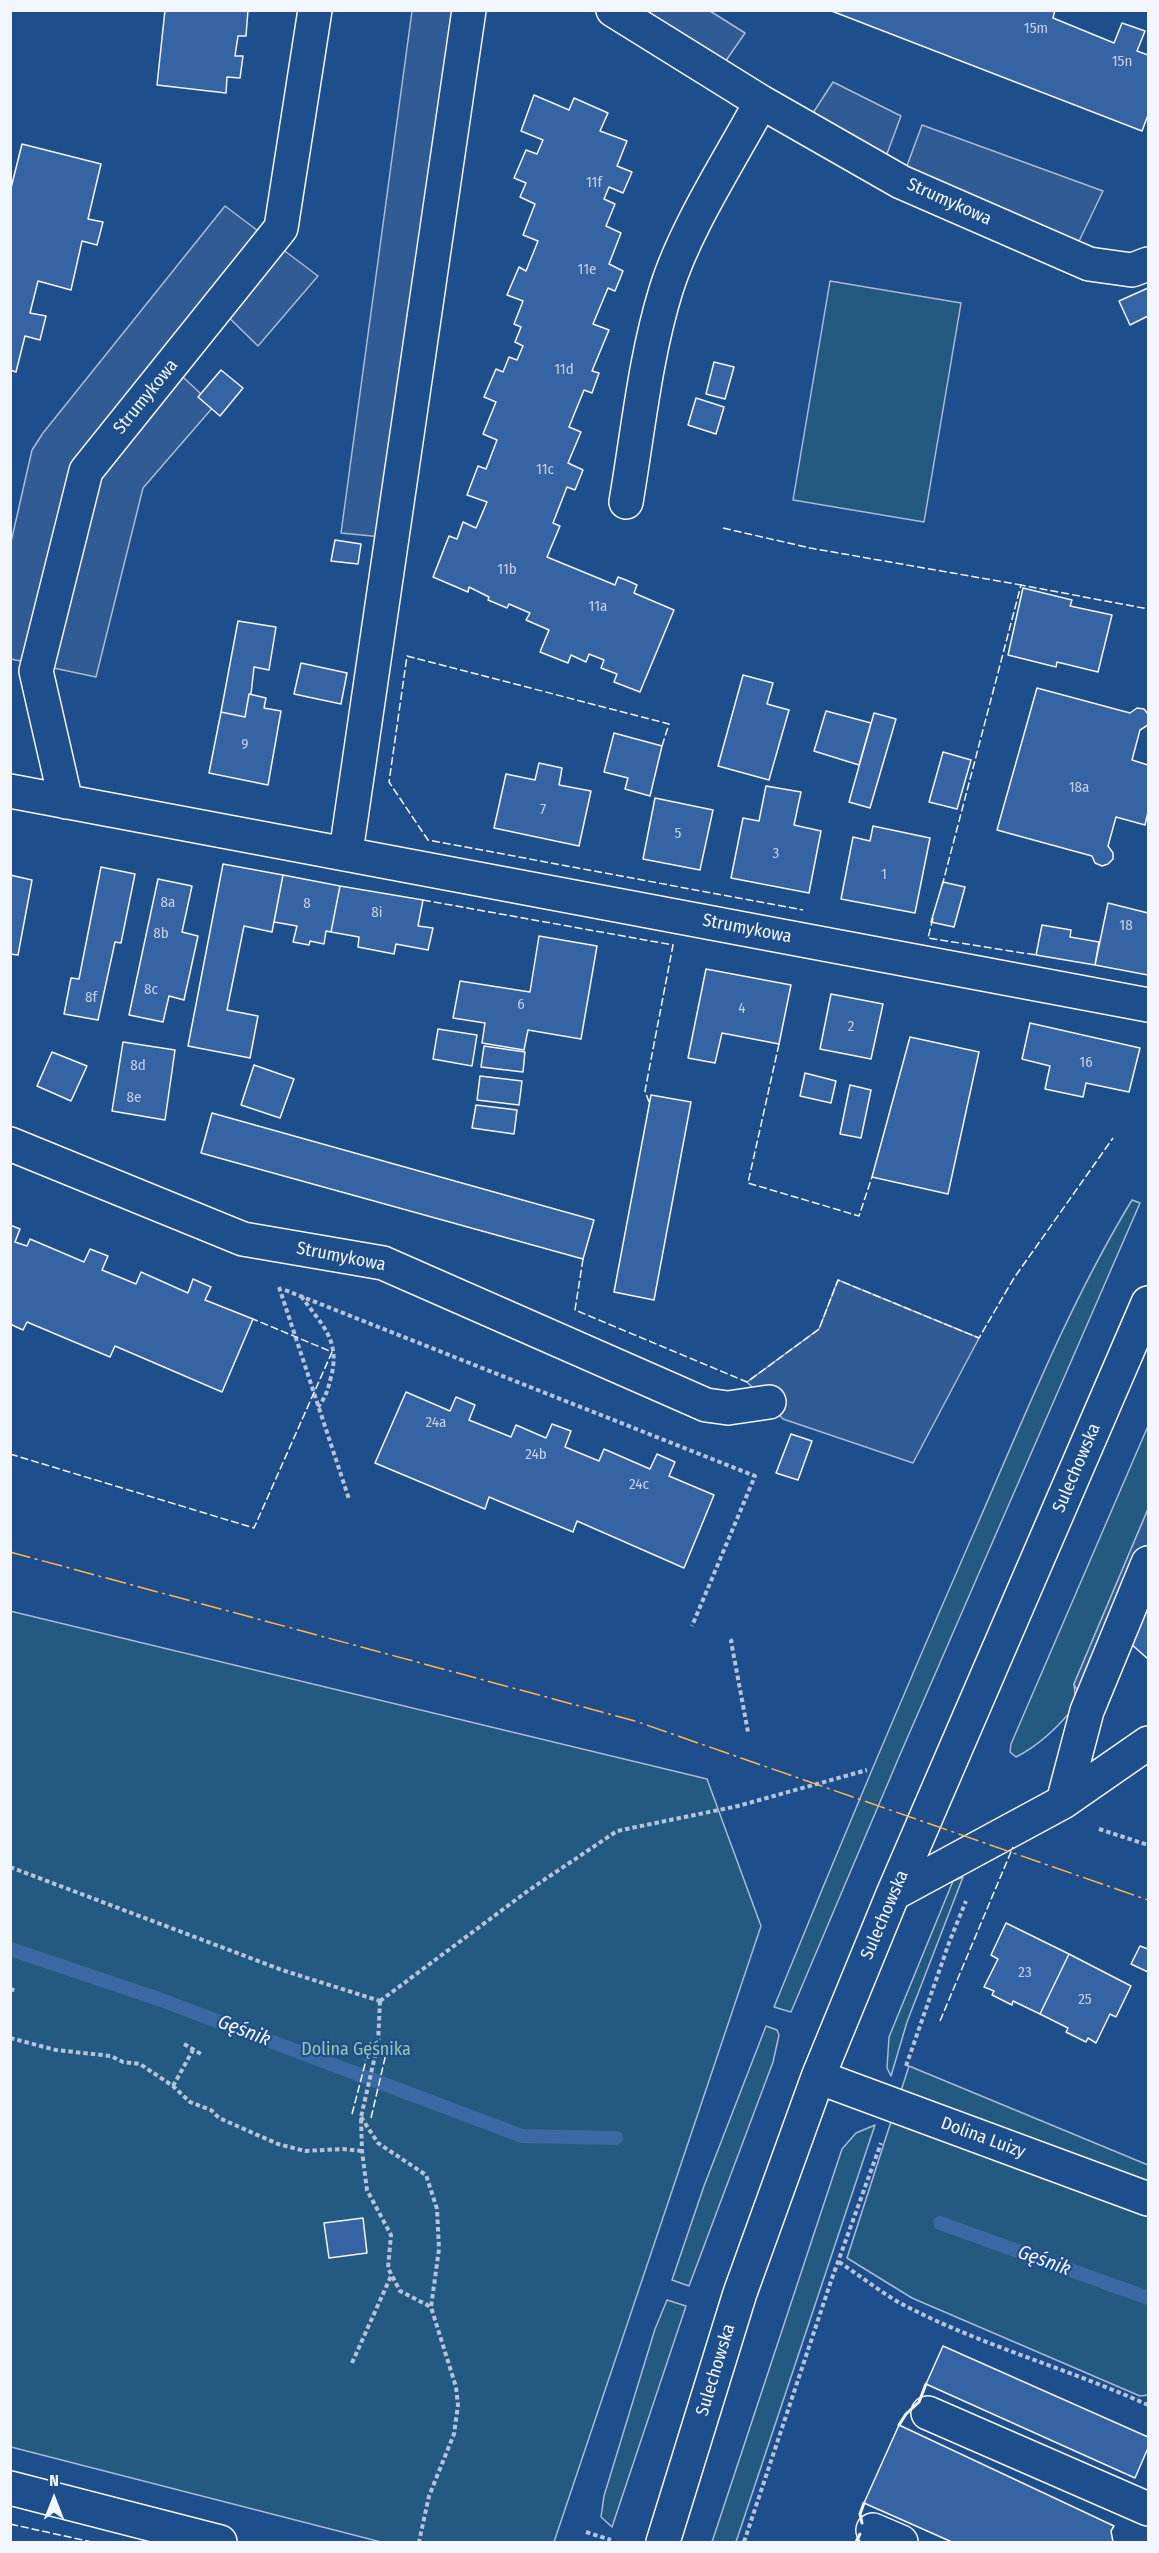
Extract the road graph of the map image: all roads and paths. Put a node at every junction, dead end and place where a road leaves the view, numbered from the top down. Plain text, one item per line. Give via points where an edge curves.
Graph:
1 (315, 10) edge
2 (469, 10) edge
3 (613, 10) edge
4 (761, 102) junction
5 (1149, 264) edge
6 (626, 502) dead end
7 (10, 791) edge
8 (66, 802) junction
9 (346, 852) junction
10 (1149, 1005) edge
11 (10, 1144) edge
12 (268, 1283) dead end
13 (279, 1287) junction
14 (300, 1296) junction
15 (1149, 1303) edge
16 (769, 1402) dead end
17 (318, 1407) junction
18 (350, 1499) dead end
19 (1149, 1563) edge
20 (692, 1626) dead end
21 (733, 1640) dead end
22 (748, 1732) dead end
23 (1149, 1743) edge
24 (867, 1770) dead end
25 (1063, 1802) junction
26 (1112, 1833) dead end
27 (990, 1844) junction
28 (1149, 1845) edge
29 (10, 1867) edge
30 (893, 1894) junction
31 (10, 1989) edge
32 (16, 1991) dead end
33 (380, 2001) junction
34 (10, 2038) edge
35 (183, 2044) dead end
36 (194, 2050) junction
37 (201, 2054) dead end
38 (903, 2075) dead end
39 (819, 2077) junction
40 (173, 2086) junction
41 (361, 2117) junction
42 (883, 2137) dead end
43 (362, 2151) junction
44 (1149, 2199) edge
45 (839, 2262) junction
46 (392, 2275) junction
47 (431, 2307) junction
48 (352, 2362) dead end
49 (1149, 2405) edge
50 (928, 2413) dead end
51 (10, 2488) edge
52 (1149, 2509) edge
53 (586, 2532) dead end
54 (611, 2540) dead end
55 (220, 2542) edge
56 (419, 2542) edge
57 (663, 2542) edge
58 (744, 2542) edge

1 - 8 street, Strumykowa via 281,228 86,471 36,671
2 - 9 street
3 - 4 street, Strumykowa
4 - 5 street, Strumykowa via 901,182 1089,264 1132,270
4 - 6 street via 688,237 666,290 647,372
7 - 8 street, Strumykowa
8 - 9 street, Strumykowa
9 - 10 street, Strumykowa
11 - 16 street, Strumykowa via 243,1239 382,1263 706,1405 728,1408
12 - 13 path
13 - 14 path
13 - 17 path
14 - 17 path via 325,1329 335,1353 327,1395
14 - 20 path via 755,1476
15 - 30 street, Sulechowska
17 - 18 path
19 - 25 street via 1087,1711
21 - 22 path
23 - 25 street
24 - 33 path via 738,1806 617,1831 529,1890
25 - 27 street
26 - 28 path
27 - 30 street
27 - 38 path via 950,1940
29 - 33 path via 282,1970
30 - 39 street, Sulechowska
31 - 32 path
33 - 41 path via 378,2043
34 - 40 path via 140,2064
35 - 36 path
36 - 37 path
36 - 40 path
39 - 44 street, Dolina Luizy
39 - 57 street, Sulechowska via 740,2293
40 - 43 path via 190,2102 278,2144 304,2151
41 - 43 path
41 - 47 path via 378,2143 426,2175 437,2209 439,2249
42 - 45 path
43 - 46 path via 368,2190 391,2235 388,2268
45 - 49 path via 898,2302
45 - 58 path
46 - 47 path via 400,2291
46 - 48 path
47 - 56 path via 458,2405 454,2434 429,2496
50 - 52 street
51 - 55 street
53 - 54 path

